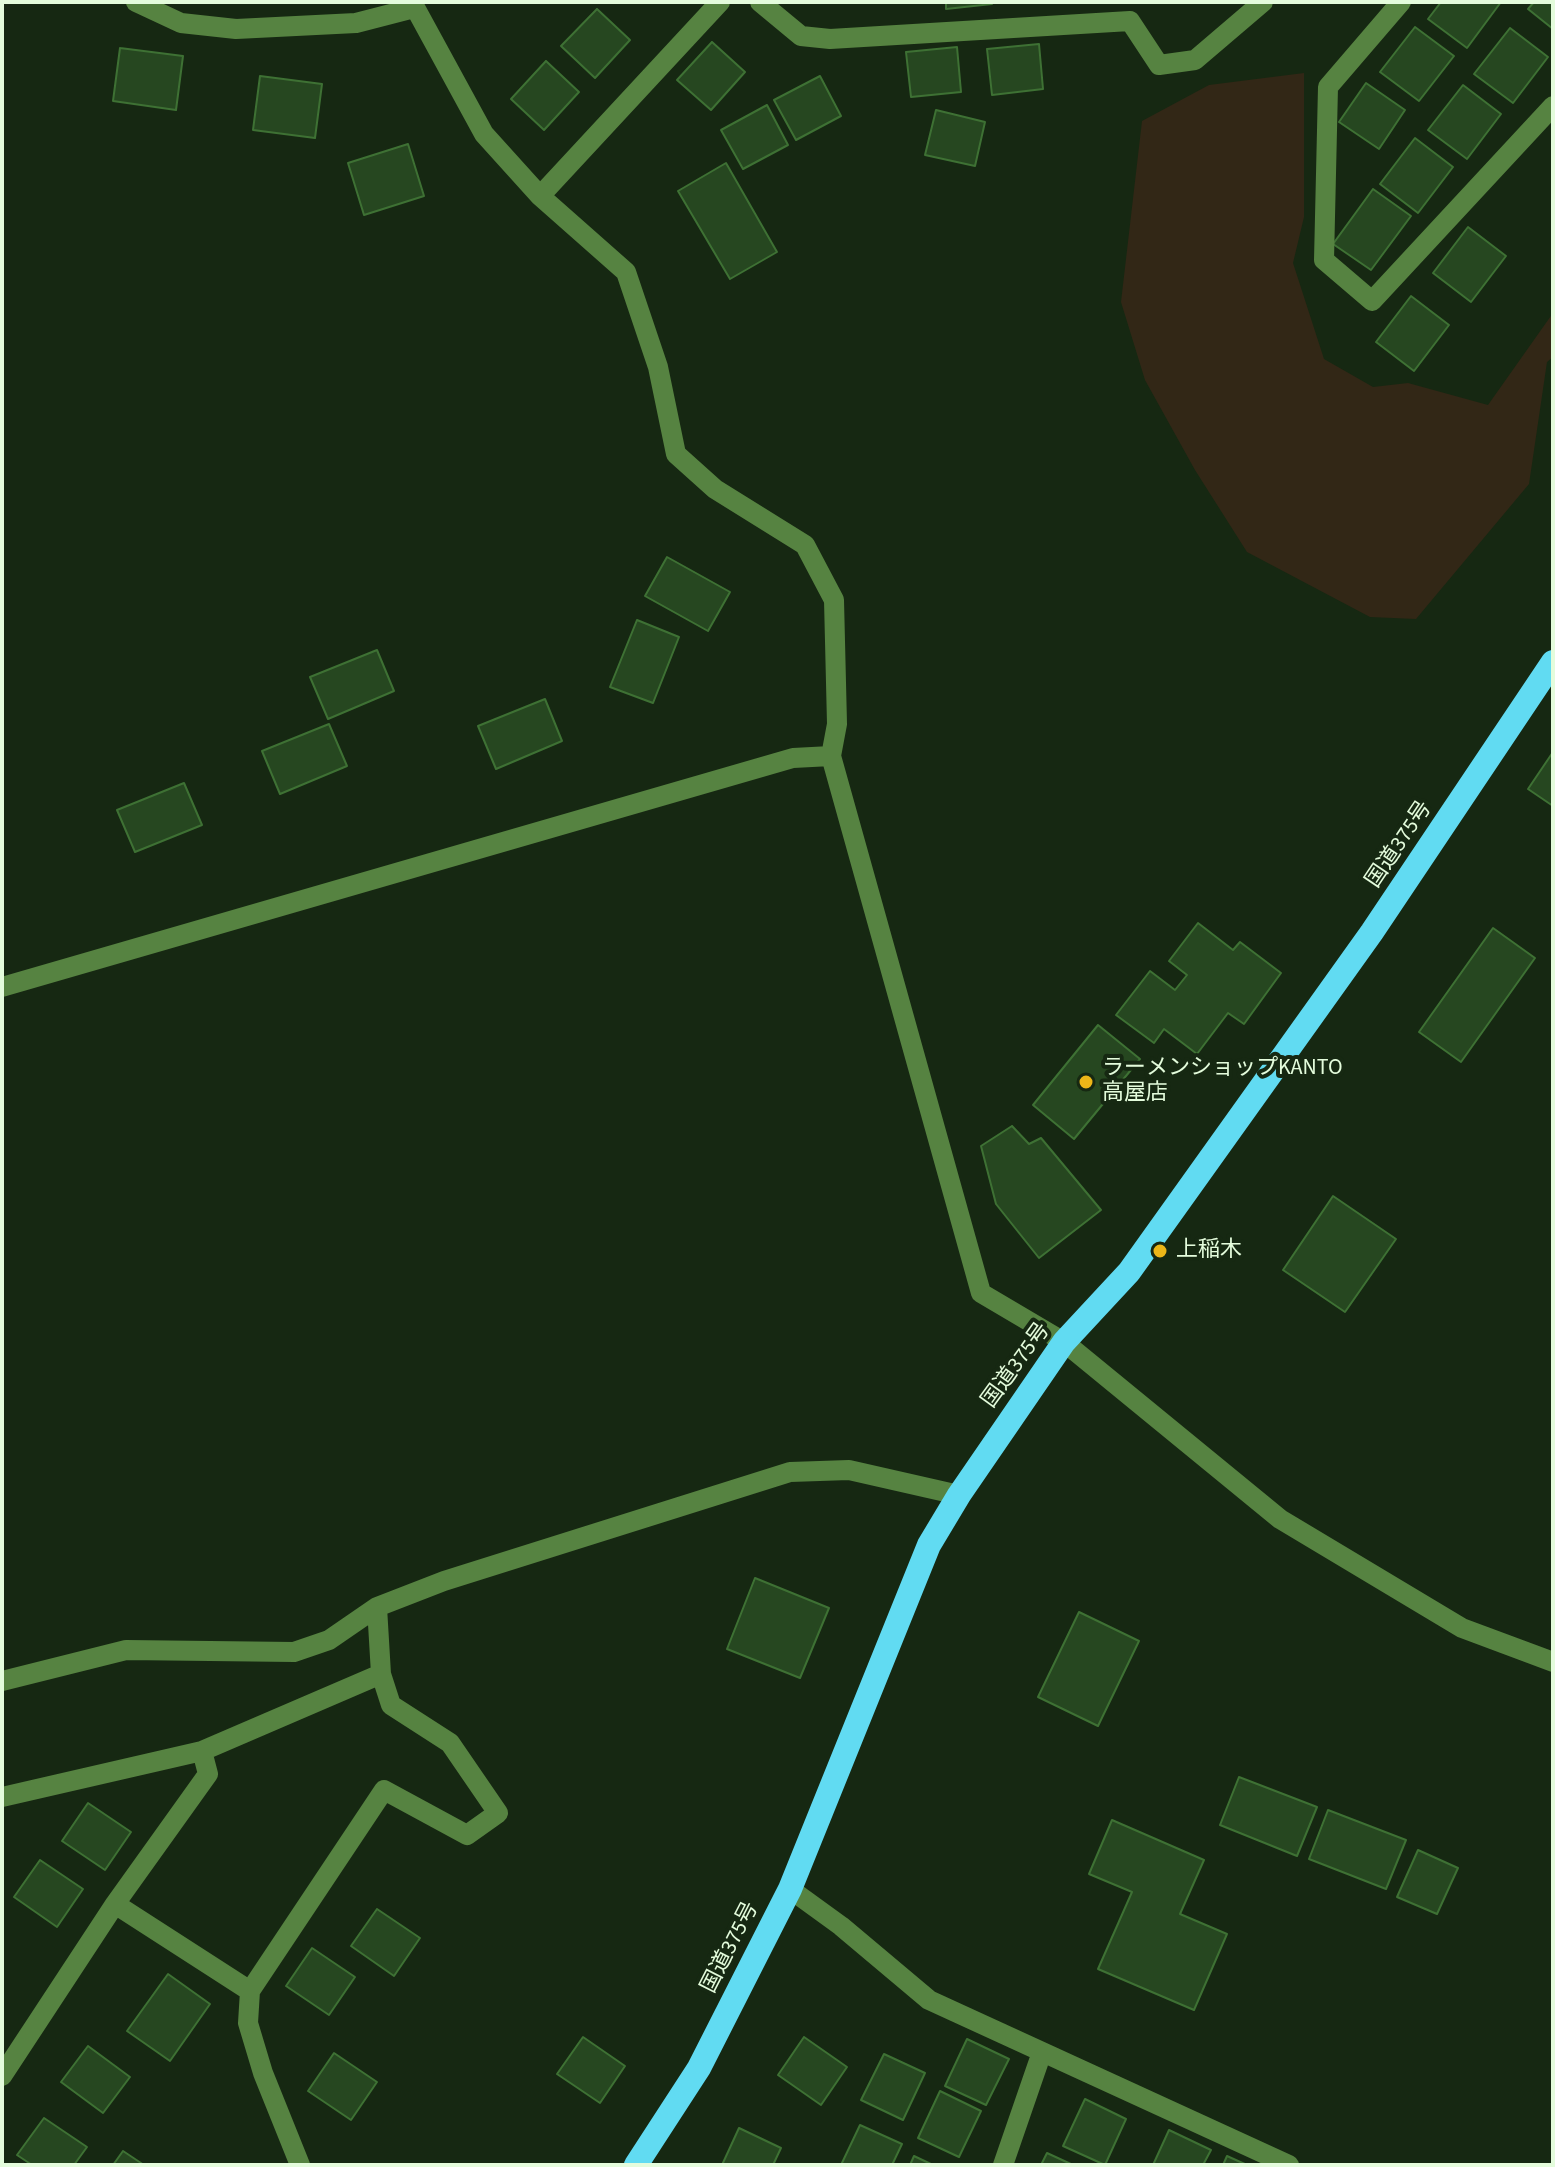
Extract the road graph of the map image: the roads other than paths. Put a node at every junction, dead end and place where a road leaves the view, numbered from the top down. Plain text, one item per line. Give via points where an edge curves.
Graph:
1 (136, 2) edge
2 (720, 2) edge
3 (760, 2) edge
4 (1263, 2) edge
5 (1401, 2) edge
6 (413, 5) edge
7 (1553, 106) edge
8 (540, 196) junction
9 (1553, 662) edge
10 (831, 756) junction
11 (2, 987) edge
12 (1064, 1342) junction
13 (959, 1495) junction
14 (377, 1607) junction
15 (1553, 1662) edge
16 (381, 1674) junction
17 (2, 1681) edge
18 (202, 1751) junction
19 (2, 1797) edge
20 (790, 1889) junction
21 (115, 1904) junction
22 (250, 1991) junction
23 (1042, 2052) junction
24 (2, 2076) edge
25 (300, 2165) edge
26 (636, 2165) edge
27 (1003, 2165) edge
28 (1289, 2165) edge

1 - 6 street via 181,23 236,29 356,23
2 - 8 street
3 - 4 street via 801,36 830,39 1130,21 1159,65 1195,60
5 - 7 street via 1328,87 1324,260 1372,301
6 - 8 street via 484,134
8 - 10 street via 626,272 658,367 676,454 715,489 805,545 834,600 837,724
9 - 12 highway, 国道375号 via 1372,932 1129,1272
10 - 11 street via 793,758
10 - 12 street via 981,1293
12 - 13 highway, 国道375号
12 - 15 street via 1280,1519 1462,1628
13 - 14 street via 849,1470 790,1472
13 - 20 highway, 国道375号 via 929,1545
14 - 16 street
14 - 17 street via 329,1640 294,1652 126,1650
16 - 18 street
16 - 22 street via 391,1705 450,1743 498,1813 467,1835 384,1790
18 - 19 street
18 - 21 street via 208,1774
20 - 23 street via 929,2000
20 - 26 highway, 国道375号 via 699,2068
21 - 22 street
21 - 24 street
22 - 25 street via 248,2023
23 - 27 street
23 - 28 street

